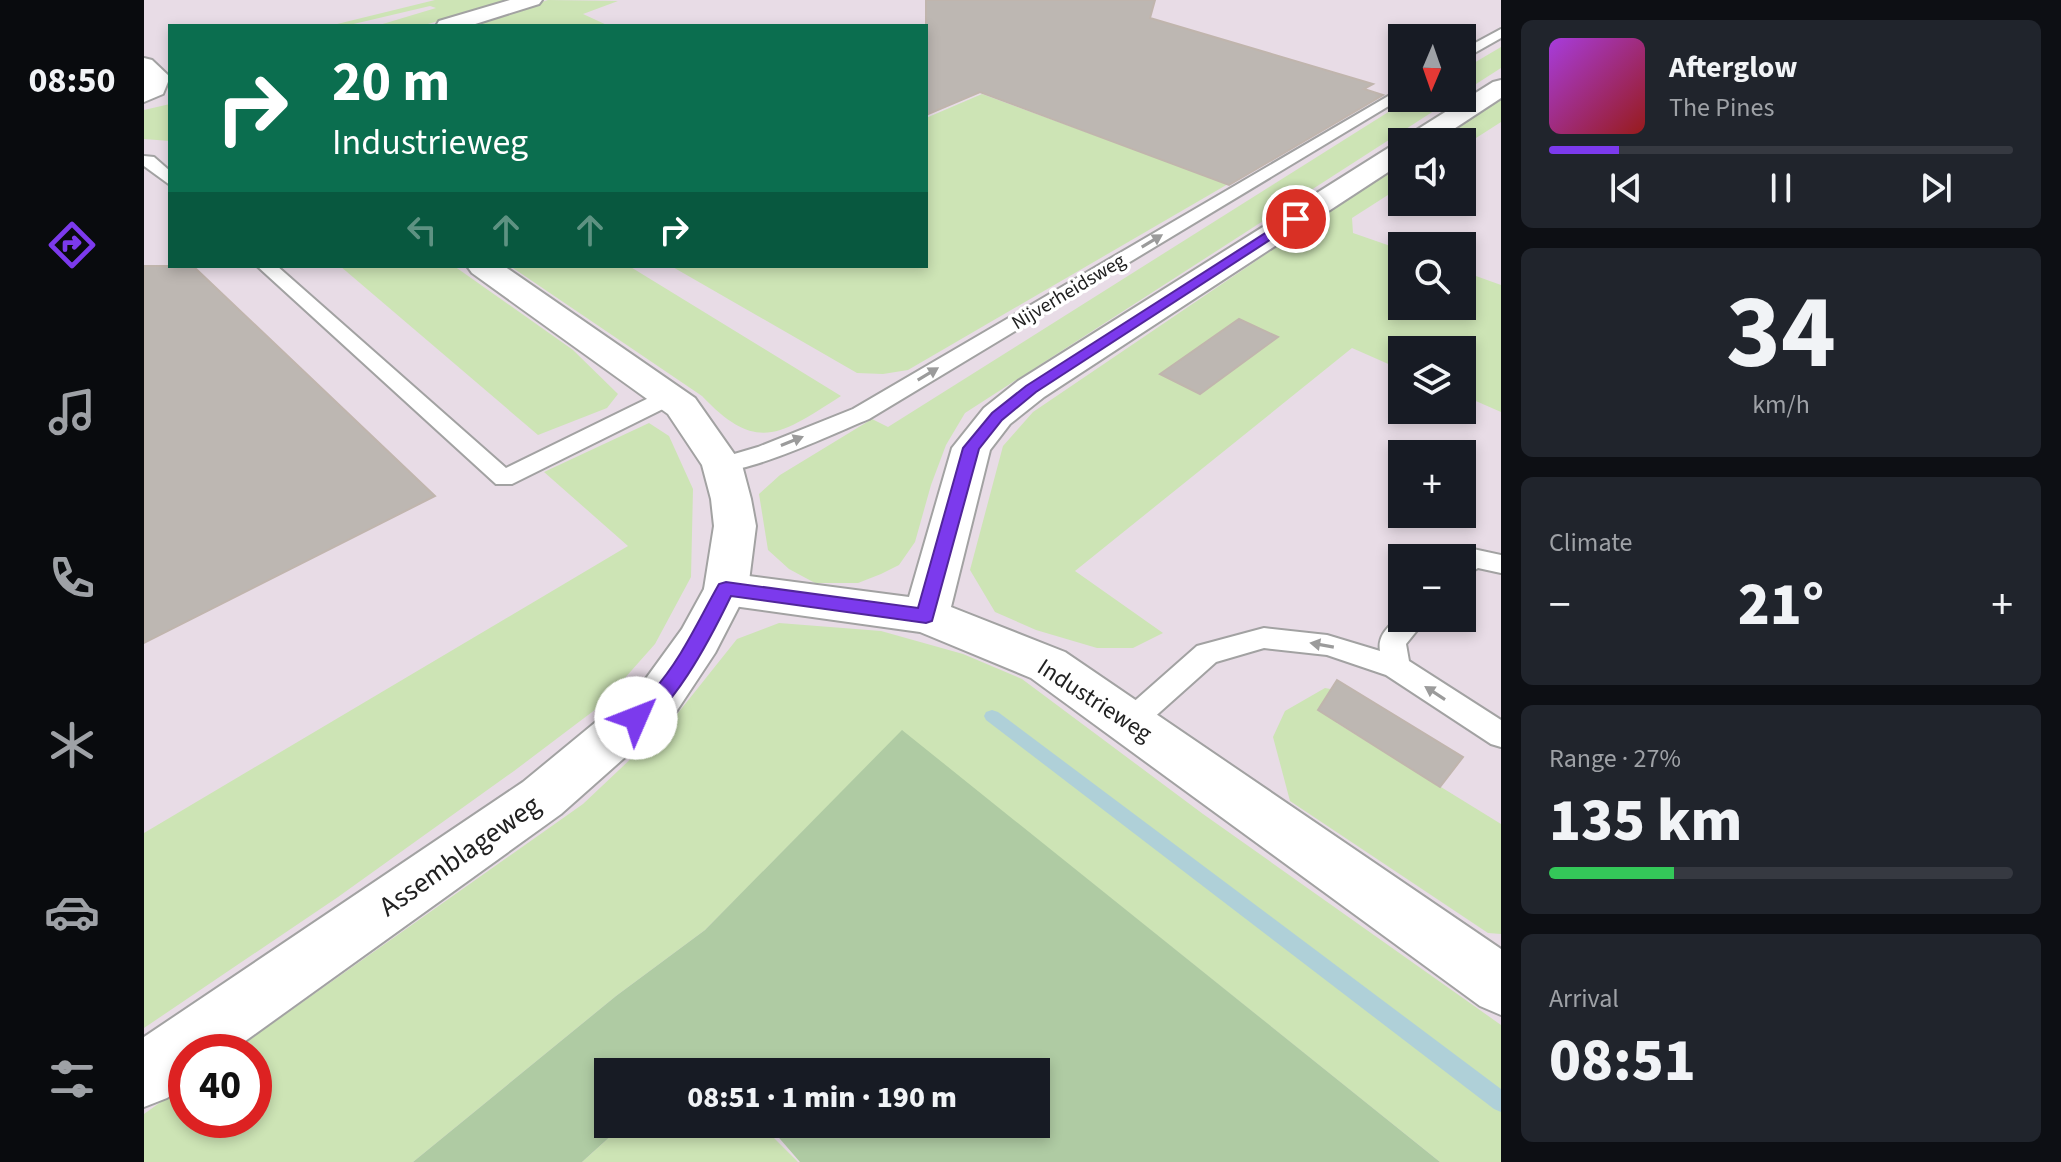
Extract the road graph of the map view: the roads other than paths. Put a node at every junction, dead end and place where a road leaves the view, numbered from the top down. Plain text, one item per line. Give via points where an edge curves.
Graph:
1 (532, 0) edge
2 (454, 24) edge
3 (1501, 33) edge
4 (1476, 48) edge
5 (144, 65) edge
6 (1501, 87) edge
7 (156, 90) edge
8 (1388, 100) edge
9 (1438, 128) edge
10 (1388, 160) edge
11 (144, 161) edge
12 (168, 178) edge
13 (268, 268) edge
14 (486, 268) edge
15 (669, 397) junction
16 (722, 465) junction
17 (1476, 559) edge
18 (1501, 564) edge
19 (726, 589) junction
20 (926, 616) junction
21 (1401, 632) edge
22 (1396, 667) junction
23 (1131, 721) junction
24 (1501, 735) edge
25 (1501, 985) edge
26 (144, 1075) edge

1 - 2 street
3 - 4 lane
5 - 7 street via 158,77
6 - 9 street
16 -> 8 lane, Nijverheidsweg via 861,414
10 - 20 street via 997,416 971,448
11 - 12 lane
13 - 15 lane via 504,479
14 - 15 street
15 - 16 street via 682,406
16 - 19 street via 735,526
17 - 18 lane
19 - 20 street, Industrieweg
19 - 26 street, Assemblageweg via 699,641 659,698 542,798
20 - 23 street, Industrieweg via 1048,665
21 - 22 lane via 1392,641
22 -> 23 lane via 1327,645 1264,638 1207,654
24 -> 22 lane
23 - 25 street, Industrieweg

